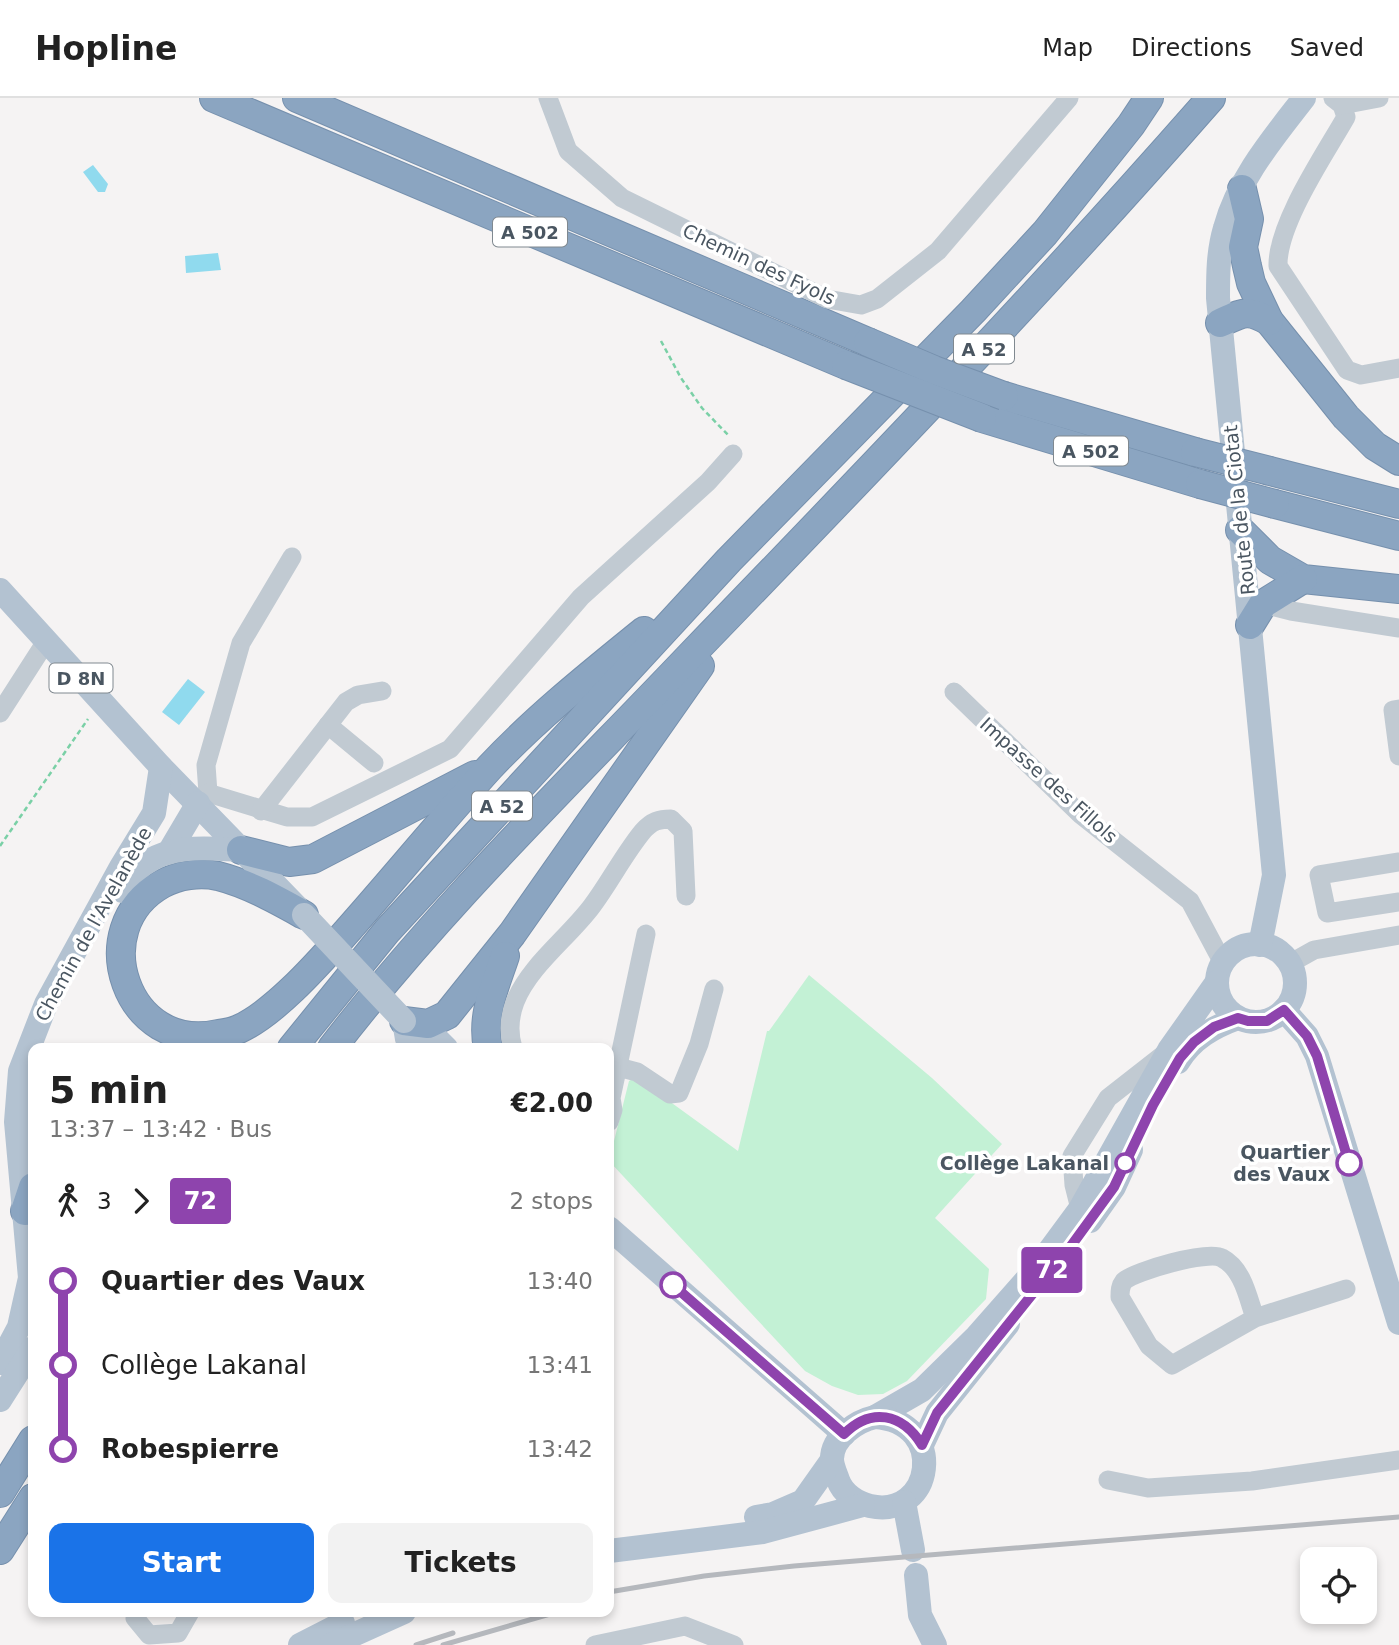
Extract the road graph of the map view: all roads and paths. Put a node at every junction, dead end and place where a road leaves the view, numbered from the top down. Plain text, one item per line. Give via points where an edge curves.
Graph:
1 (214, 98) edge
2 (297, 98) edge
3 (548, 98) edge
4 (1069, 98) edge
5 (1149, 98) edge
6 (1211, 98) edge
7 (1304, 98) edge
8 (1379, 98) edge
9 (1338, 102) edge
10 (1242, 189) junction
11 (1269, 321) junction
12 (1220, 323) junction
13 (661, 341) dead end
14 (1399, 368) edge
15 (733, 454) joint
16 (1399, 461) edge
17 (1399, 504) edge
18 (1240, 530) junction
19 (1399, 536) edge
20 (292, 557) dead end
21 (719, 570) junction
22 (1303, 579) junction
23 (1399, 589) edge
24 (0, 590) edge
25 (751, 593) junction
26 (1257, 615) junction
27 (1399, 628) edge
28 (47, 640) junction
29 (382, 691) dead end
30 (954, 692) dead end
31 (102, 700) junction
32 (1399, 709) edge
33 (0, 713) edge
34 (328, 725) junction
35 (1399, 756) edge
36 (374, 763) dead end
37 (160, 766) junction
38 (490, 767) junction
39 (203, 798) junction
40 (261, 811) junction
41 (155, 813) junction
42 (0, 846) edge
43 (241, 850) junction
44 (169, 852) junction
45 (1399, 862) edge
46 (686, 896) dead end
47 (1213, 902) dead end
48 (1399, 902) edge
49 (304, 915) junction
50 (1202, 923) junction
51 (512, 934) junction
52 (646, 934) dead end
53 (1399, 935) edge
54 (1260, 945) junction
55 (1289, 964) junction
56 (1220, 973) junction
57 (715, 989) dead end
58 (1284, 1010) junction
59 (1238, 1018) junction
60 (404, 1021) junction
61 (239, 1030) junction
62 (31, 1043) edge
63 (46, 1043) edge
64 (219, 1043) edge
65 (296, 1043) edge
66 (336, 1043) edge
67 (410, 1043) edge
68 (441, 1043) edge
69 (487, 1043) edge
70 (511, 1043) edge
71 (28, 1050) edge
72 (1170, 1050) junction
73 (618, 1067) junction
74 (614, 1085) edge
75 (28, 1193) edge
76 (1080, 1209) junction
77 (614, 1233) edge
78 (28, 1287) edge
79 (1346, 1289) dead end
80 (1398, 1317) edge
81 (1255, 1318) junction
82 (28, 1356) edge
83 (0, 1363) edge
84 (0, 1400) edge
85 (875, 1417) junction
86 (844, 1434) junction
87 (922, 1445) junction
88 (28, 1448) edge
89 (832, 1460) junction
90 (1399, 1460) edge
91 (1108, 1480) dead end
92 (0, 1493) edge
93 (904, 1502) junction
94 (863, 1505) junction
95 (28, 1506) edge
96 (614, 1537) edge
97 (0, 1550) edge
98 (614, 1550) edge
99 (914, 1550) dead end
100 (916, 1575) dead end
101 (135, 1617) edge
102 (187, 1617) edge
103 (355, 1617) edge
104 (393, 1617) edge
105 (300, 1645) edge
106 (331, 1645) edge
107 (595, 1645) edge
108 (734, 1645) edge
109 (935, 1645) edge

1 - 19 highway, A 502, bridge via 982,418 1200,484
2 - 17 highway, A 502, bridge via 1004,396 1195,452
3 - 4 street, Chemin des Fyols via 568,151 622,198 827,299 861,304 877,299 938,251
5 - 21 highway, A 52 via 1045,233
6 - 25 highway, A 52 via 1107,217
7 - 10 main road, Route de la Ciotat via 1267,145
8 - 9 street
9 - 14 street via 1346,117 1299,201 1278,251 1278,266 1347,370 1361,375
10 - 11 highway via 1249,219 1243,247 1251,283
10 - 12 main road, Route de la Ciotat via 1225,226 1219,259
11 - 12 highway via 1244,312
11 - 16 highway via 1346,417
12 - 18 main road, Route de la Ciotat
13 - 15 path via 702,408 734,443
15 - 40 street via 581,597 450,749 312,817
18 - 22 highway via 1270,560
18 - 26 main road, Route de la Ciotat
20 - 39 street via 241,643 206,765
21 - 38 highway via 576,686
21 - 65 highway, A 52 via 387,931
22 - 23 highway
22 - 26 highway
24 - 28 main road, D 8N
25 - 51 highway
25 - 66 highway, A 52 via 469,885
26 - 27 street via 1291,611
26 - 54 main road, Route de la Ciotat via 1274,875
28 - 31 main road, D 8N
28 - 33 street
29 - 34 street via 346,702
30 - 50 street, Impasse des Fillols via 1080,814 1191,901
31 - 37 main road, D 8N
31 - 42 path
32 - 35 street via 1393,710
34 - 36 street
34 - 40 street
37 - 39 main road, D 8N
37 - 41 main road, Chemin de l'Avelanède
38 - 43 highway via 313,859 289,862
38 - 61 highway via 313,969
39 - 40 street
39 - 41 main road, Chemin de l'Avelanède
39 - 43 main road, D 8N
39 - 44 main road, Chemin de l'Avelanède
41 - 62 main road, Chemin de l'Avelanède via 46,1004
43 - 44 main road, Chemin de l'Avelanède via 205,847
43 - 49 main road, D 8N
44 - 63 main road, Chemin de l'Avelanède via 142,866 122,892 54,1016
45 - 48 street via 1319,875 1327,913
46 - 70 street via 682,831 671,819 657,819 644,830 590,908 528,979 510,1017
47 - 50 street
49 - 60 main road, D 8N, bridge
49 - 61 highway via 254,888 216,875 188,875 171,879 144,897 125,924 121,968 143,1013 177,1035 204,1038
50 - 56 street, Impasse des Fillols
51 - 60 highway via 447,1016 428,1024
51 - 69 highway via 489,1004
52 - 73 street
53 - 55 street via 1314,950
54 - 55 main road via 1282,954
54 - 56 main road via 1232,952
55 - 58 main road via 1295,983
56 - 59 main road via 1223,1003
56 - 72 main road
57 - 73 street via 679,1093 670,1094 637,1072
58 - 59 main road via 1267,1021
58 - 80 main road via 1307,1036 1317,1056
59 - 87 main road via 1214,1027 1180,1058 1114,1187 945,1402
60 - 67 main road, D 8N
60 - 68 main road, D 8N via 427,1029
61 - 64 highway
71 - 75 main road, Chemin de l'Avelanède via 20,1071 16,1122
72 - 76 main road
72 - 76 street via 1108,1098 1072,1156
73 - 74 street
76 - 85 main road via 1035,1270 947,1366 922,1390
77 - 86 main road
78 - 83 main road, Chemin de l'Avelanède via 19,1327
79 - 81 street
81 - 81 street via 1239,1274 1222,1257 1205,1254 1180,1260 1125,1280 1120,1287 1120,1297 1149,1346 1172,1365
82 - 84 main road
85 - 86 main road
85 - 87 main road via 903,1423
86 - 89 main road
87 - 93 main road via 924,1474
88 - 92 highway
89 - 94 main road via 839,1484
89 - 96 main road via 803,1501 773,1514
90 - 91 street via 1252,1481 1148,1488
93 - 94 main road via 878,1508
93 - 99 main road
94 - 98 main road via 763,1532
95 - 97 highway
100 - 109 main road via 920,1615
101 - 102 street via 149,1635 178,1633
103 - 105 main road
104 - 106 main road
107 - 108 street via 685,1626

